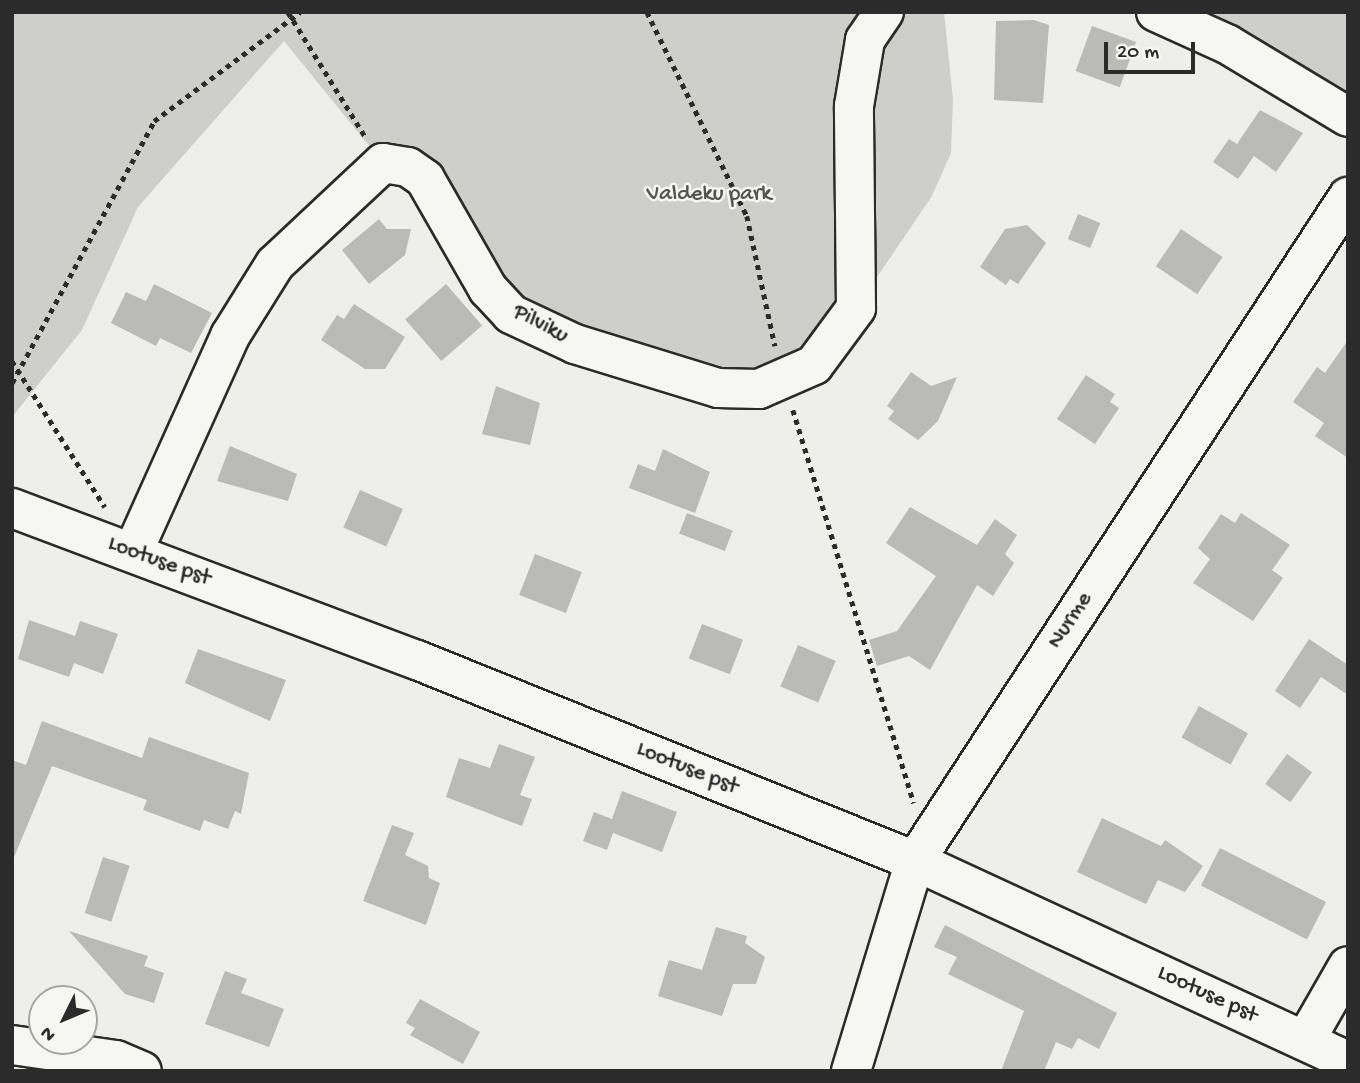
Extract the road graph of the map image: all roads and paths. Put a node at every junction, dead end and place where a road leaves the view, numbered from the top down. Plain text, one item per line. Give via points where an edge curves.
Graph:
1 (300, 12) edge
2 (647, 12) edge
3 (884, 12) edge
4 (1156, 12) edge
5 (289, 15) edge
6 (1348, 117) edge
7 (383, 163) junction
8 (1348, 197) edge
9 (12, 360) edge
10 (782, 369) junction
11 (19, 370) junction
12 (12, 383) edge
13 (12, 508) edge
14 (133, 552) junction
15 (920, 852) junction
16 (1348, 967) edge
17 (1305, 1041) junction
18 (12, 1045) edge
19 (1348, 1061) edge
20 (142, 1071) edge
21 (851, 1071) edge

1 - 5 path
2 - 10 path via 747,216
3 - 10 street, Pilviku via 865,40 854,106 856,308 814,365
4 - 6 street via 1227,44
5 - 7 path
5 - 11 path via 154,121
7 - 10 street, Pilviku via 408,167 425,179 488,289 511,314 575,344 718,388 759,389
7 - 14 street via 275,264 230,336
8 - 15 street, Nurme
9 - 11 path
10 - 15 path
11 - 12 path
11 - 14 path
13 - 14 street, Lootuse pst
14 - 15 street, Lootuse pst
15 - 17 street, Lootuse pst
15 - 21 street, Nurme
16 - 17 street
17 - 19 street, Lootuse pst
18 - 20 street via 116,1060

